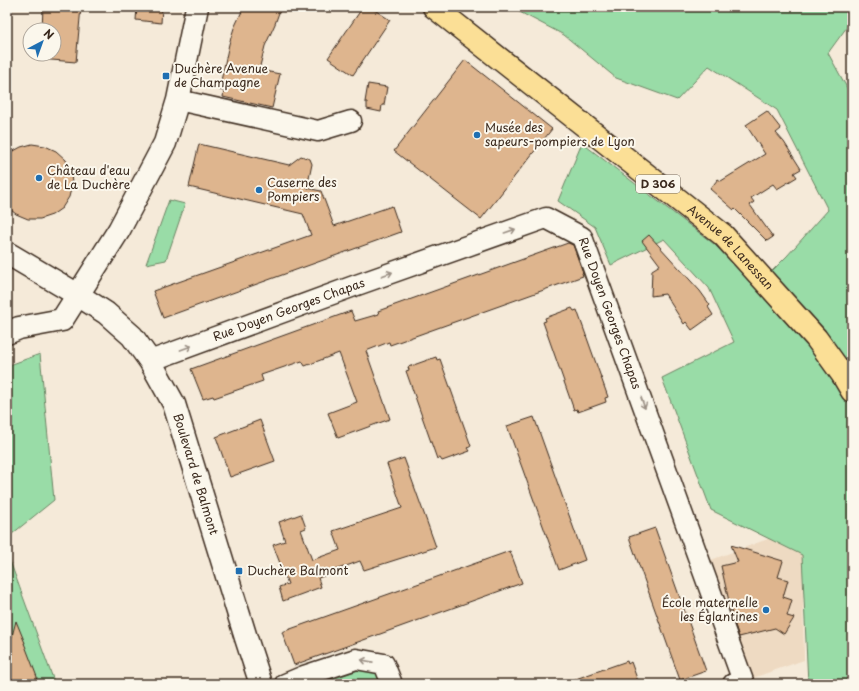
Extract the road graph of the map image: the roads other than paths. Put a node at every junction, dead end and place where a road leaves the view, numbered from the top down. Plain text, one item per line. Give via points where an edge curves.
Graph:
1 (197, 7) edge
2 (434, 7) edge
3 (178, 100) junction
4 (351, 121) dead end
5 (7, 253) edge
6 (78, 295) junction
7 (7, 333) edge
8 (150, 361) junction
9 (852, 391) edge
10 (261, 684) edge
11 (285, 684) edge
12 (392, 684) edge
13 (734, 684) edge

1 - 3 street
2 - 9 main road, Avenue de Lanessan / D 306 via 723,235 816,338
3 - 4 street via 318,131
3 - 6 street via 165,143 119,230
5 - 6 street, Boulevard de Balmont
6 - 7 street via 62,320
6 - 8 street, Boulevard de Balmont via 132,336
8 - 10 street, Boulevard de Balmont via 174,404
8 -> 13 street, Rue Doyen Georges Chapas via 546,218 582,236 743,681
12 -> 11 street via 384,664 356,658

